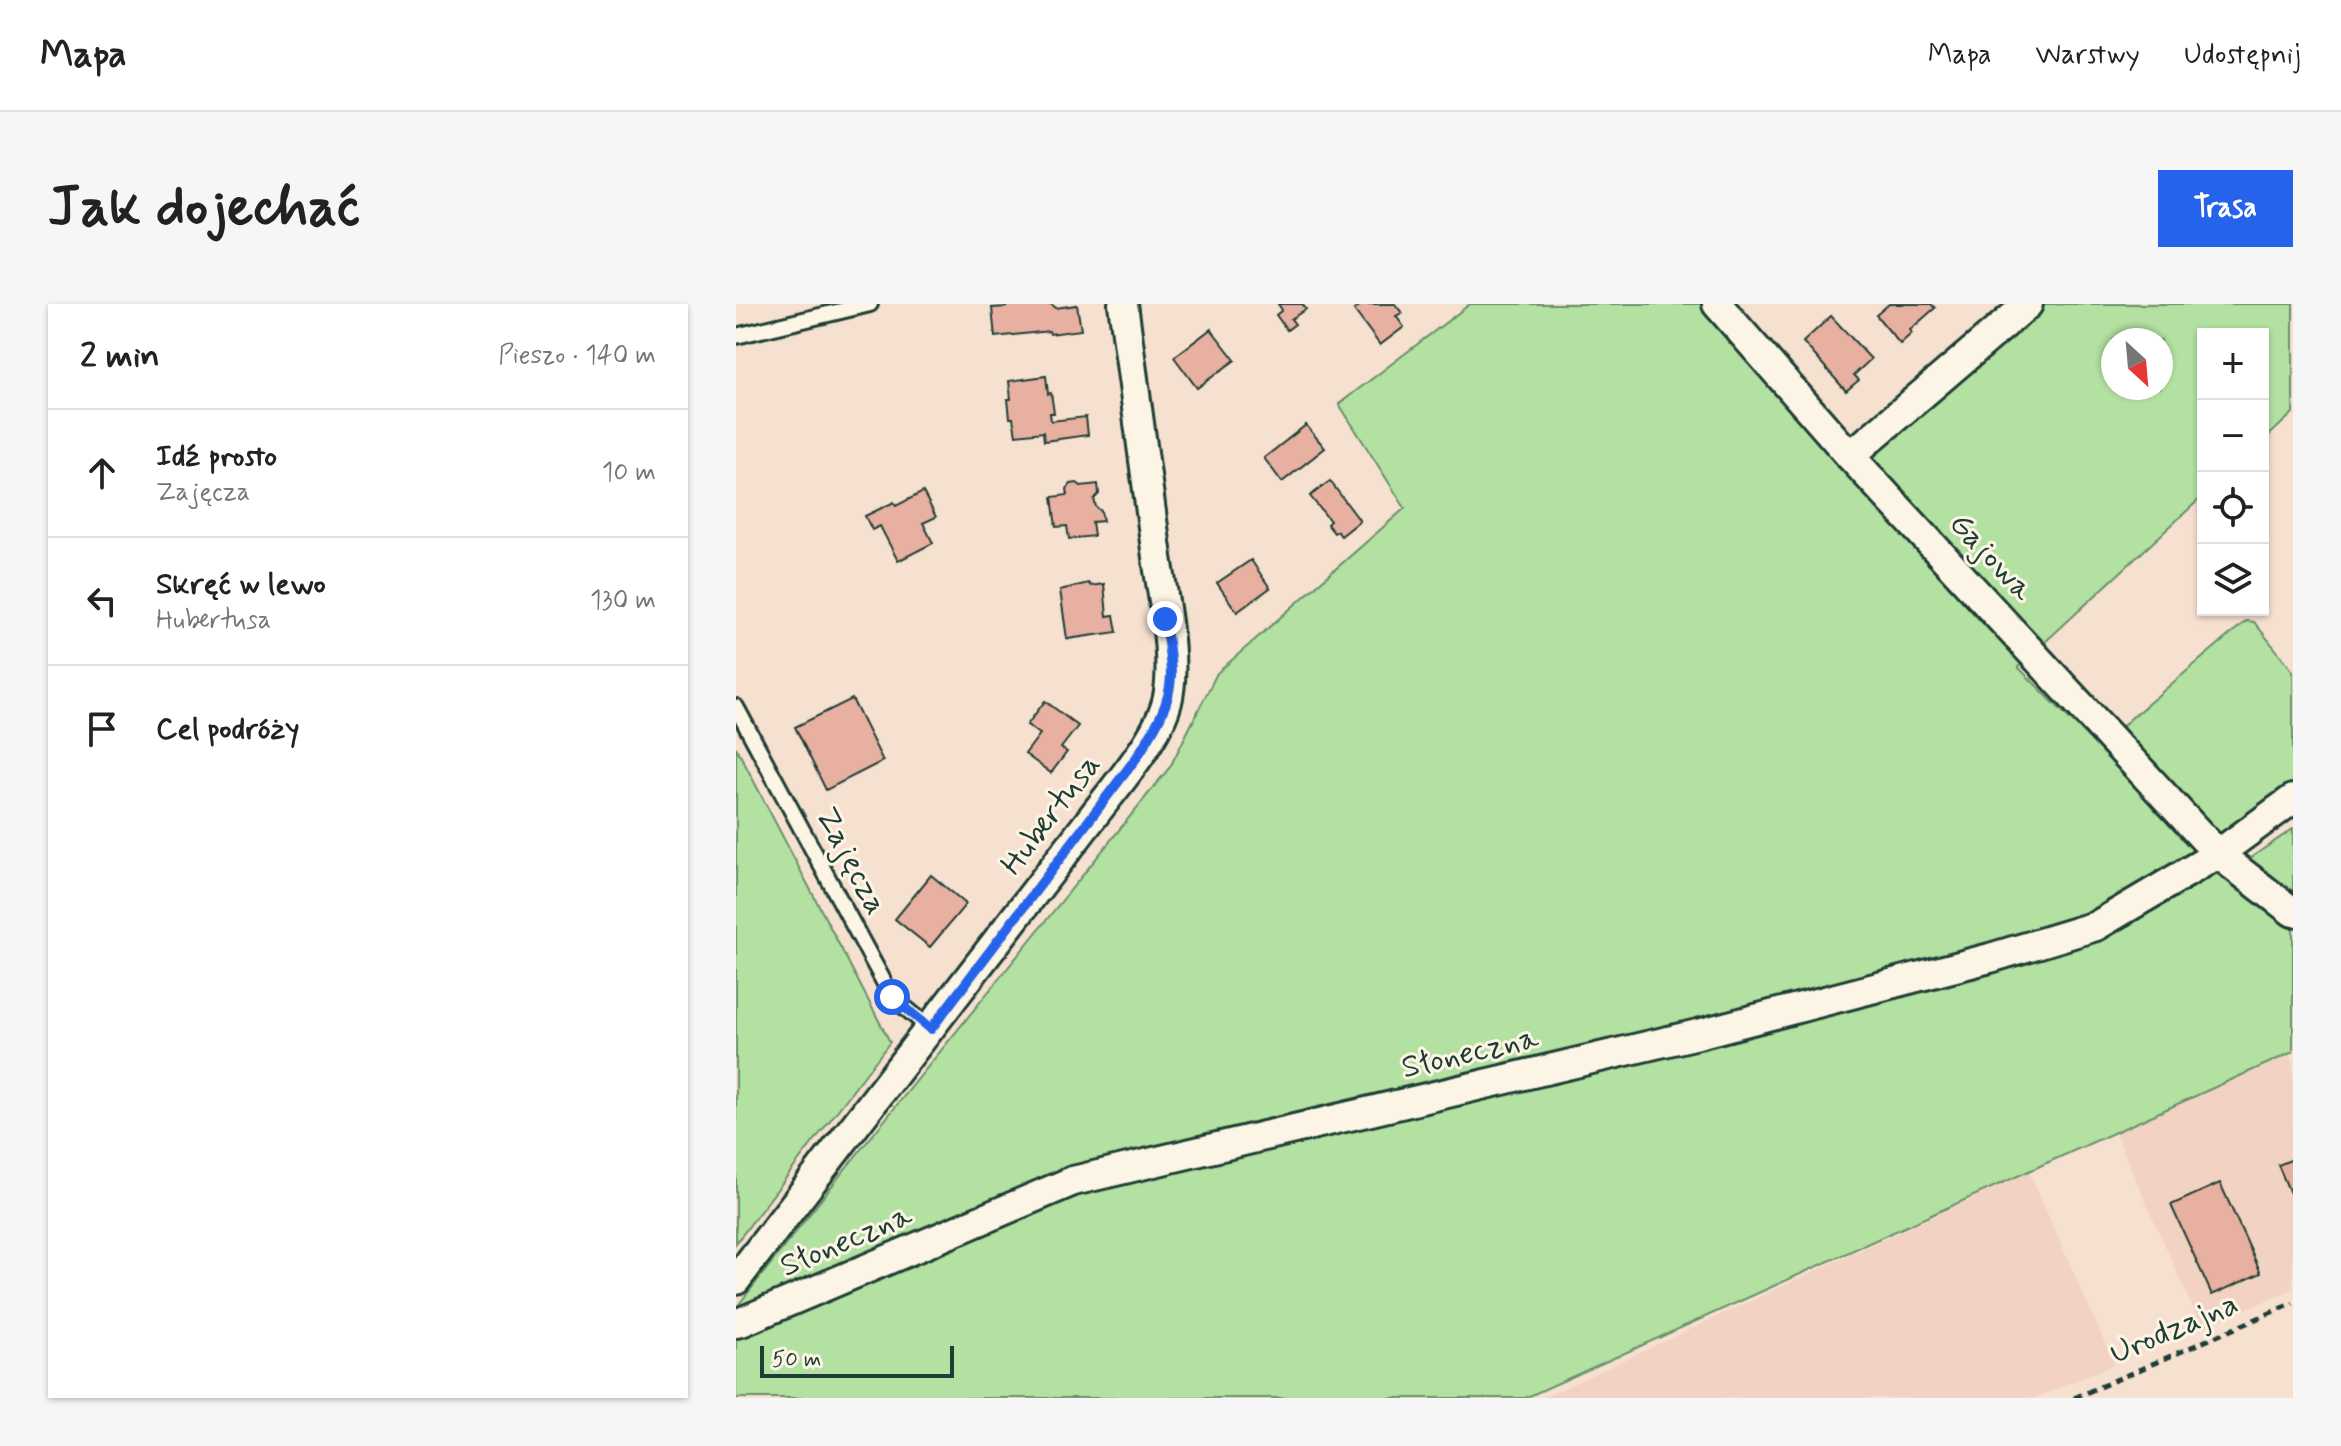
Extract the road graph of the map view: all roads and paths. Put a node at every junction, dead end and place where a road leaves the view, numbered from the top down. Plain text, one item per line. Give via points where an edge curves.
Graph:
1 (870, 304) edge
2 (1123, 304) edge
3 (1717, 304) edge
4 (2028, 304) edge
5 (736, 336) edge
6 (1850, 456) junction
7 (736, 707) edge
8 (2293, 799) edge
9 (2218, 854) junction
10 (2293, 912) edge
11 (931, 1029) junction
12 (736, 1280) edge
13 (2293, 1303) edge
14 (736, 1323) edge
15 (2074, 1398) edge

1 - 5 lane
2 - 11 street, Hubertusa via 1165,619 1171,677 1166,704 1137,757
3 - 6 street, Gajowa
4 - 6 street
6 - 9 street, Gajowa
7 - 11 lane, Zajęcza via 892,997
8 - 9 street, Słoneczna
9 - 10 street
9 - 14 street, Słoneczna via 2096,926 1990,958 1698,1034 1073,1181
11 - 12 street, Hubertusa
13 - 15 path, Urodzajna

